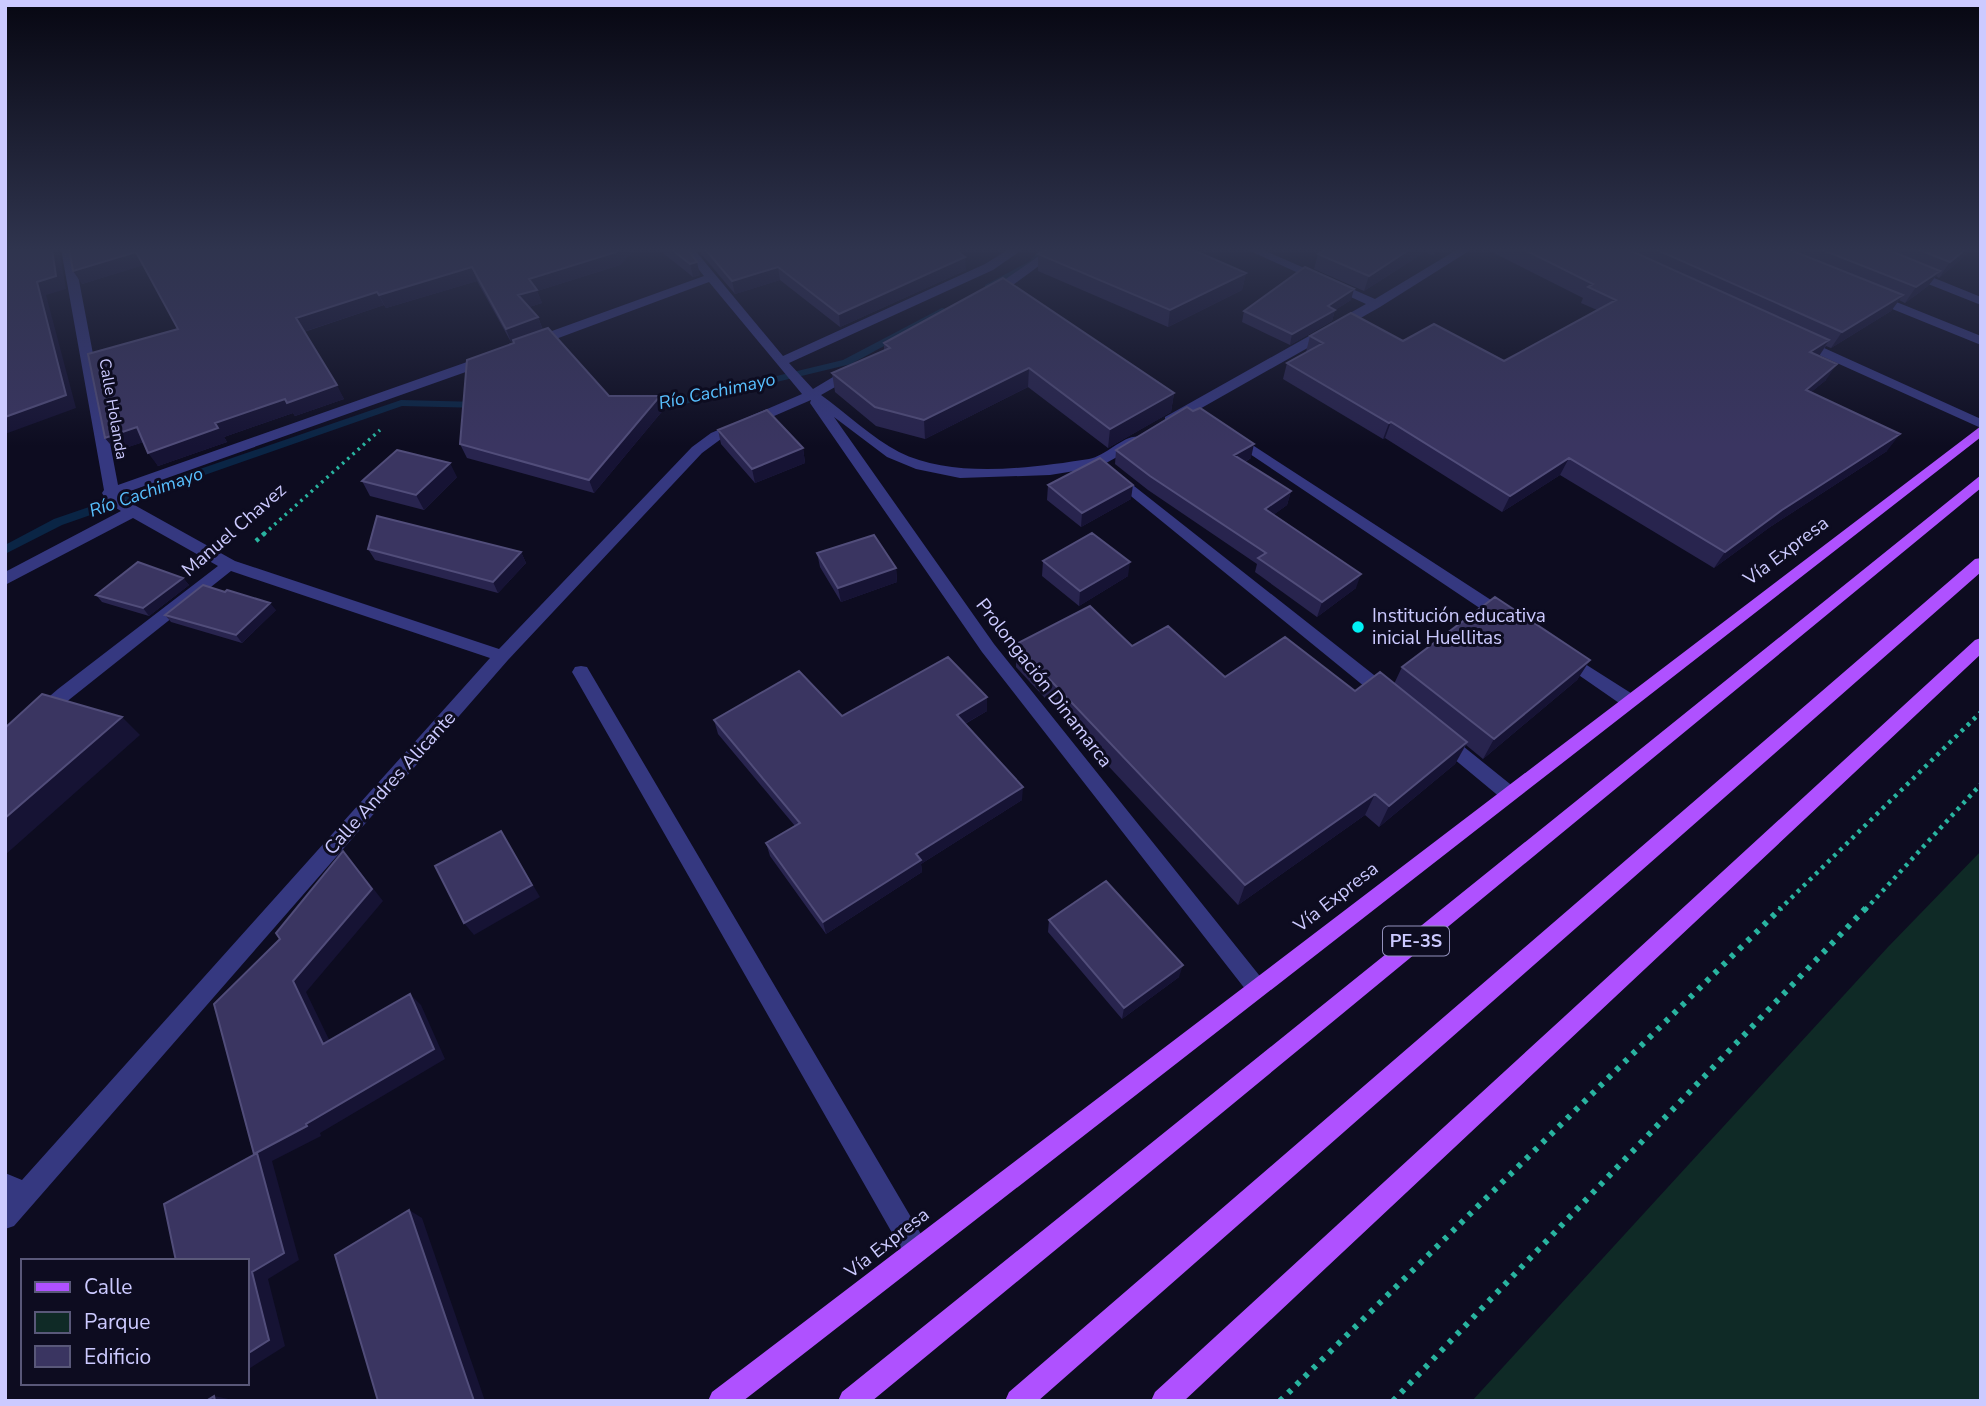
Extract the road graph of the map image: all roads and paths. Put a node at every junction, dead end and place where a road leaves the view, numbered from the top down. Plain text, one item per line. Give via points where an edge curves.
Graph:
1 (81, 315) edge
2 (610, 315) edge
3 (743, 315) edge
4 (889, 315) edge
5 (1358, 315) edge
6 (1916, 315) edge
7 (1783, 334) edge
8 (1981, 341) edge
9 (869, 362) edge
10 (784, 365) junction
11 (806, 391) junction
12 (389, 422) dead end
13 (1981, 424) edge
14 (1981, 430) edge
15 (1225, 431) edge
16 (1098, 463) junction
17 (1981, 480) edge
18 (119, 503) junction
19 (1981, 562) edge
20 (229, 565) junction
21 (5, 579) edge
22 (1513, 623) edge
23 (1981, 644) edge
24 (1548, 646) edge
25 (502, 656) junction
26 (581, 672) dead end
27 (1628, 700) junction
28 (1401, 706) edge
29 (1981, 712) edge
30 (1433, 732) edge
31 (5, 746) edge
32 (1981, 784) edge
33 (1508, 793) junction
34 (1256, 987) junction
35 (15, 1190) edge
36 (5, 1217) edge
37 (916, 1250) junction
38 (721, 1401) edge
39 (851, 1401) edge
40 (1018, 1401) edge
41 (1164, 1401) edge
42 (1280, 1401) edge
43 (1393, 1401) edge

1 - 18 street, Calle Holanda
2 - 18 street
3 - 10 street
4 - 10 street
5 - 16 street via 1196,412
6 - 8 street
7 - 13 street
9 - 11 street, Calle Andres Alicante
10 - 11 street
11 - 16 street via 892,454 921,466 960,473 1050,470
11 - 25 street, Calle Andres Alicante via 697,450
11 - 34 street, Prolongación Dinamarca via 988,648
12 - 20 path, Manuel Chavez
14 - 27 main road, Vía Expresa
15 - 22 street
16 - 28 street
17 - 39 main road, PE-3S
18 - 20 street
18 - 21 street
19 - 40 main road
20 - 25 street
20 - 31 street, Manuel Chavez
23 - 41 main road
24 - 27 street
25 - 35 street, Calle Andres Alicante
26 - 37 street
27 - 33 main road, Vía Expresa
29 - 42 path
30 - 33 street
32 - 43 path via 1816,963
33 - 34 main road, Vía Expresa
34 - 37 main road, Vía Expresa
35 - 36 street, Calle Andres Alicante
37 - 38 main road, Vía Expresa

